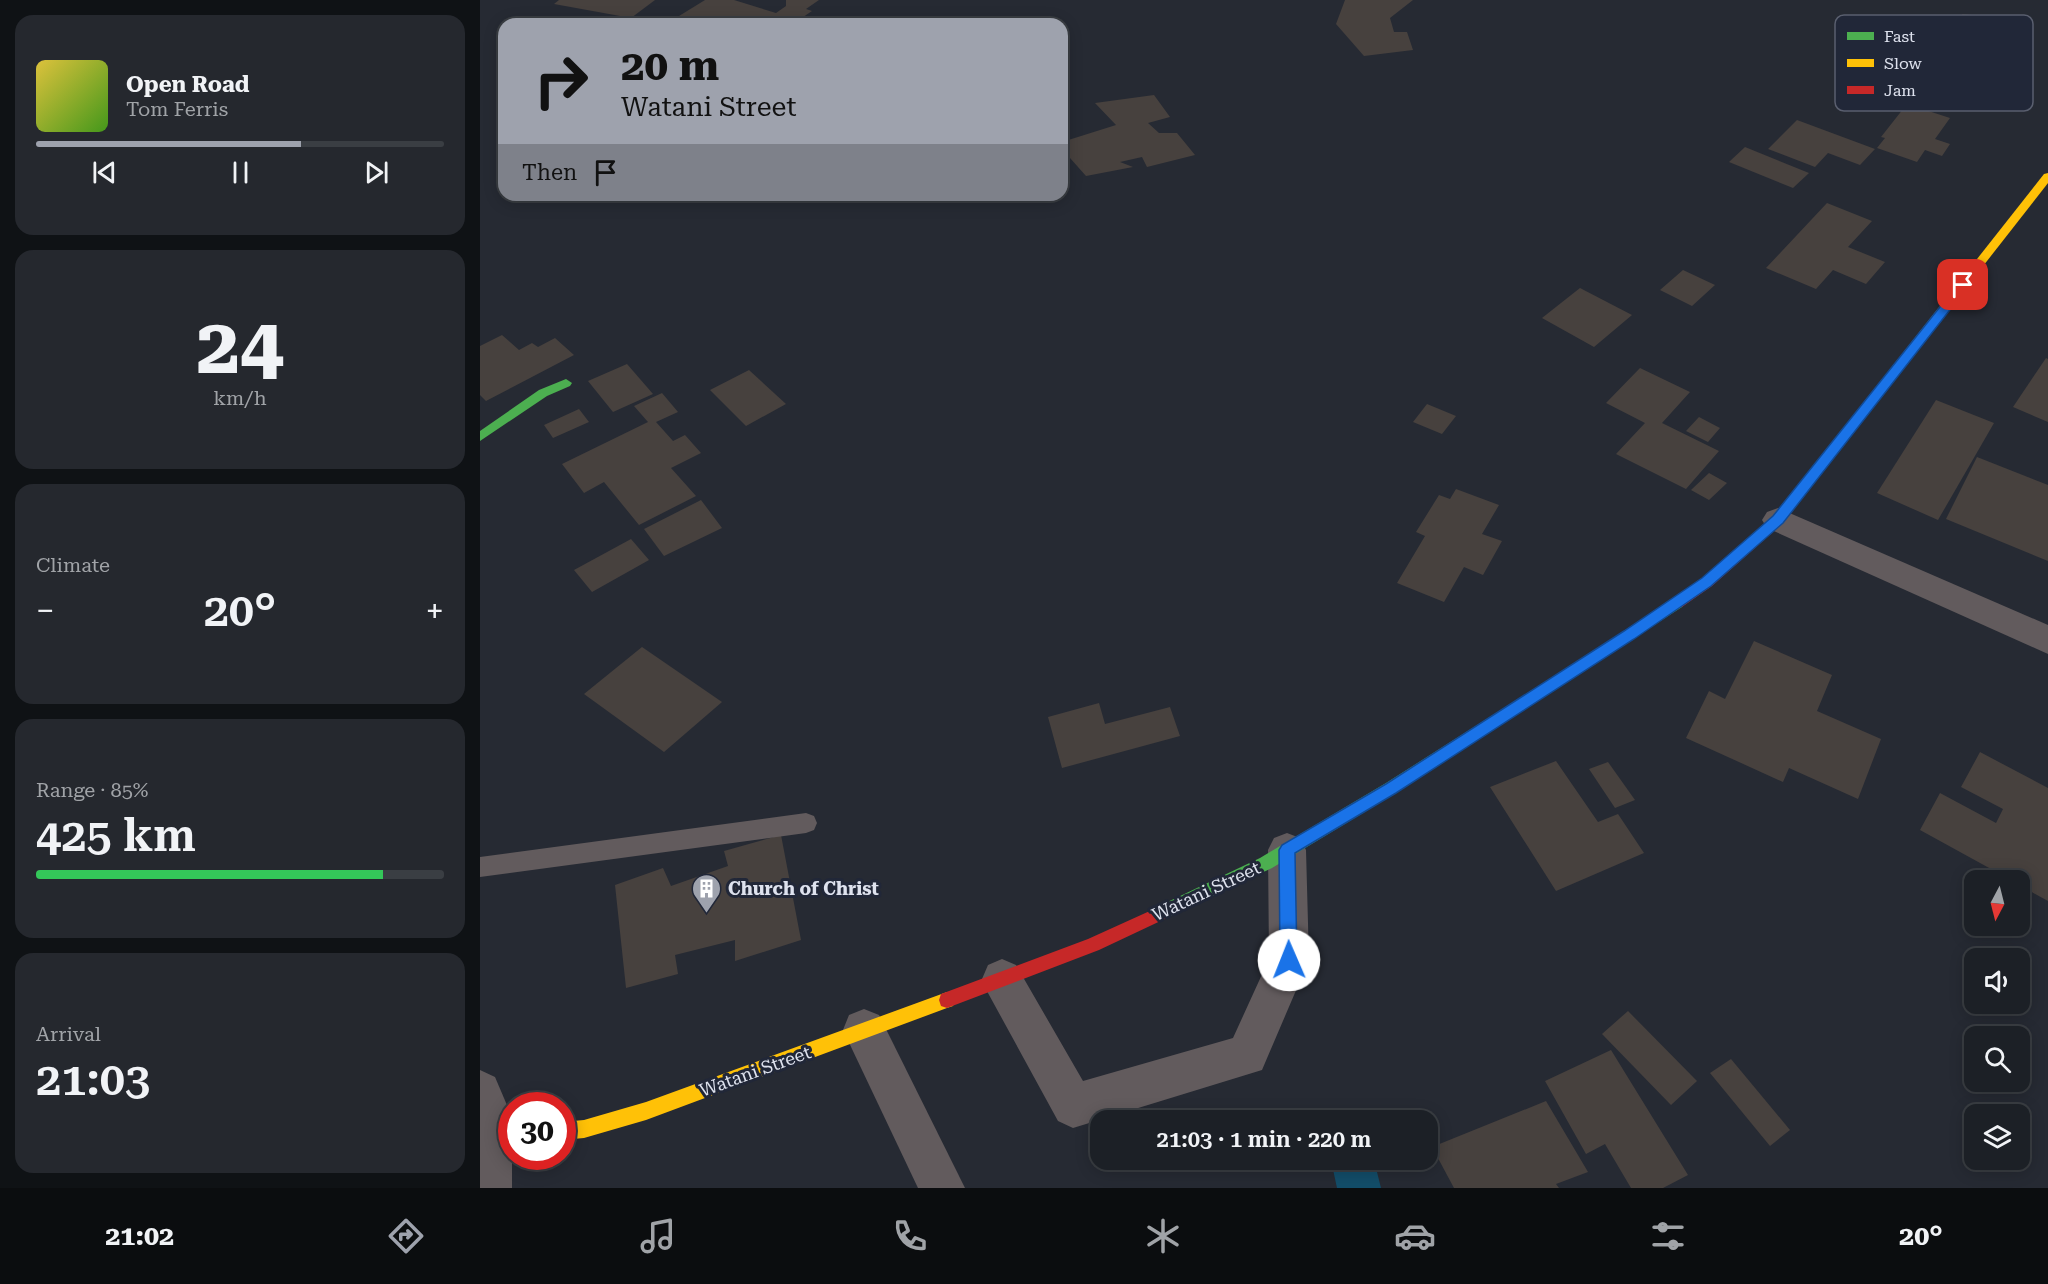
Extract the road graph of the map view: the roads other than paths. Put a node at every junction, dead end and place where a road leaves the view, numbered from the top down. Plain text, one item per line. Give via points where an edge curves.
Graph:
1 (2048, 176) edge
2 (566, 382) dead end
3 (480, 437) edge
4 (1778, 520) junction
5 (2048, 640) edge
6 (806, 823) dead end
7 (1287, 850) junction
8 (480, 867) edge
9 (1002, 979) junction
10 (864, 1030) junction
11 (494, 1112) edge
12 (576, 1130) edge
13 (489, 1188) edge
14 (942, 1188) edge

1 - 4 street, Watani Street
2 - 3 street via 543,393
4 - 5 street
4 - 7 street, Watani Street via 1707,582 1629,635
6 - 8 lane
7 - 9 street, Watani Street via 1093,945
7 - 9 street via 1289,960 1247,1055 1073,1106
9 - 10 street, Watani Street
10 - 12 street, Watani Street via 646,1111
10 - 14 street
11 - 13 street

